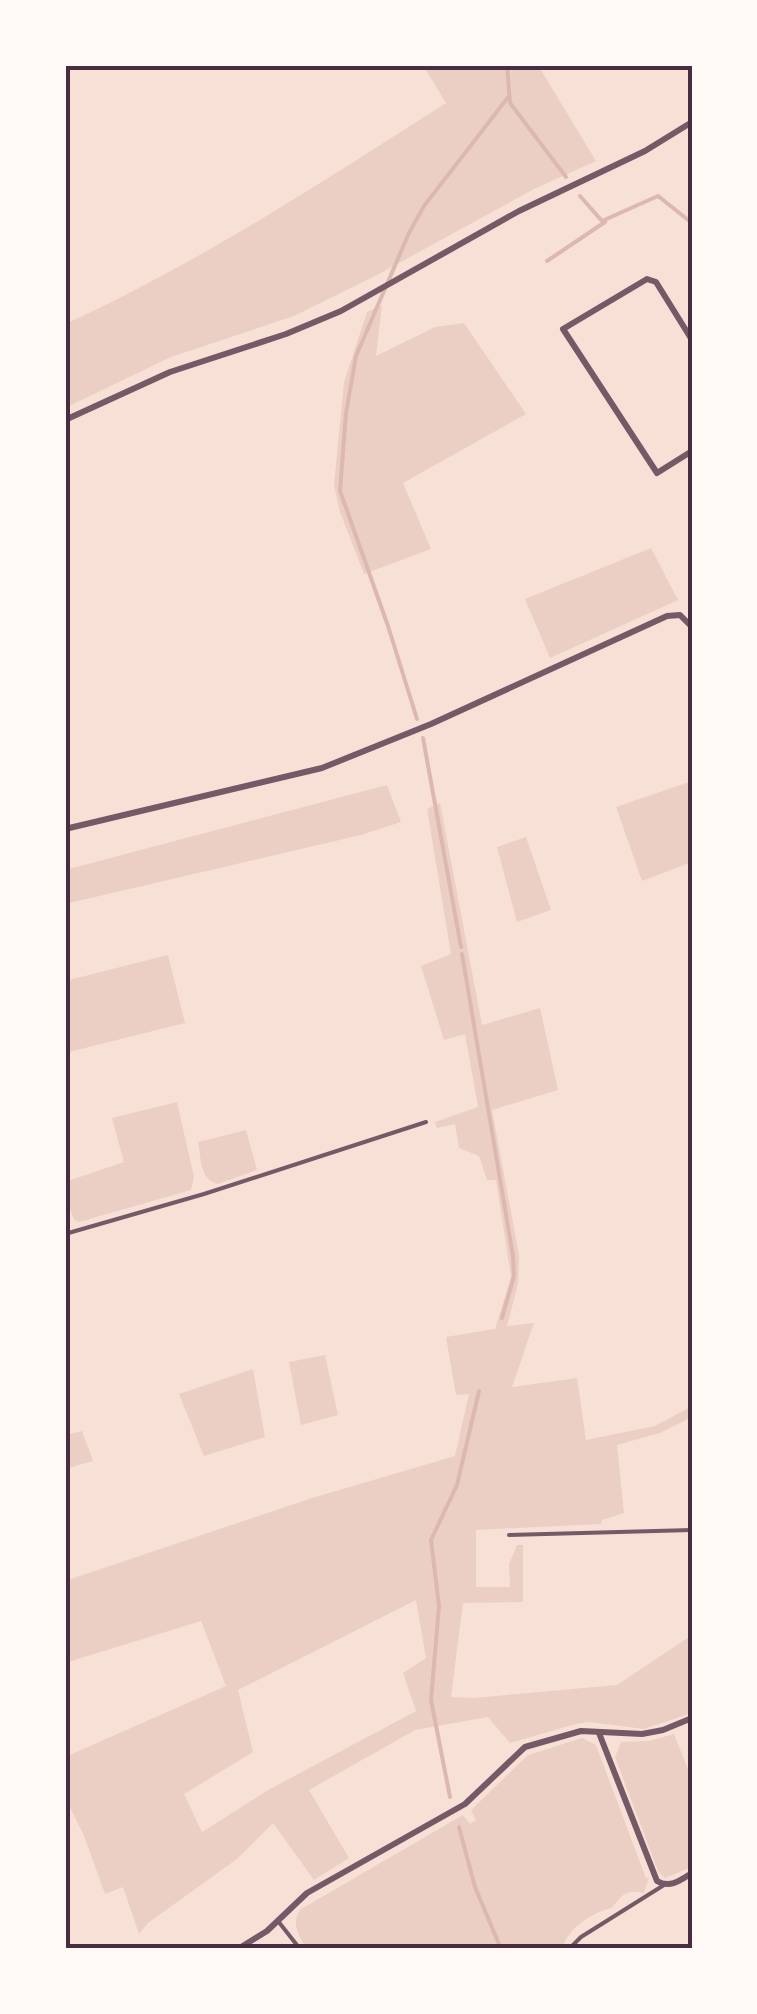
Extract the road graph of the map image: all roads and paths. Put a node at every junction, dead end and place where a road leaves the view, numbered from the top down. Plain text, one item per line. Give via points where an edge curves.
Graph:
1 (692, 122) edge
2 (692, 340) edge
3 (65, 420) edge
4 (692, 451) edge
5 (692, 626) edge
6 (65, 829) edge
7 (426, 1122) dead end
8 (65, 1234) edge
9 (692, 1530) edge
10 (509, 1535) dead end
11 (692, 1718) edge
12 (598, 1732) junction
13 (692, 1873) edge
14 (664, 1885) junction
15 (278, 1921) junction
16 (238, 1949) edge
17 (300, 1949) edge
18 (569, 1949) edge

1 - 3 street via 314,324 170,372
2 - 4 street via 656,282 647,280 563,330 657,473
5 - 6 street via 675,614 322,768
7 - 8 lane
9 - 10 lane
11 - 12 street via 652,1732
12 - 14 street via 653,1874
12 - 15 street via 525,1747 465,1804 307,1894
13 - 14 street
14 - 18 lane
15 - 16 street
15 - 17 lane

